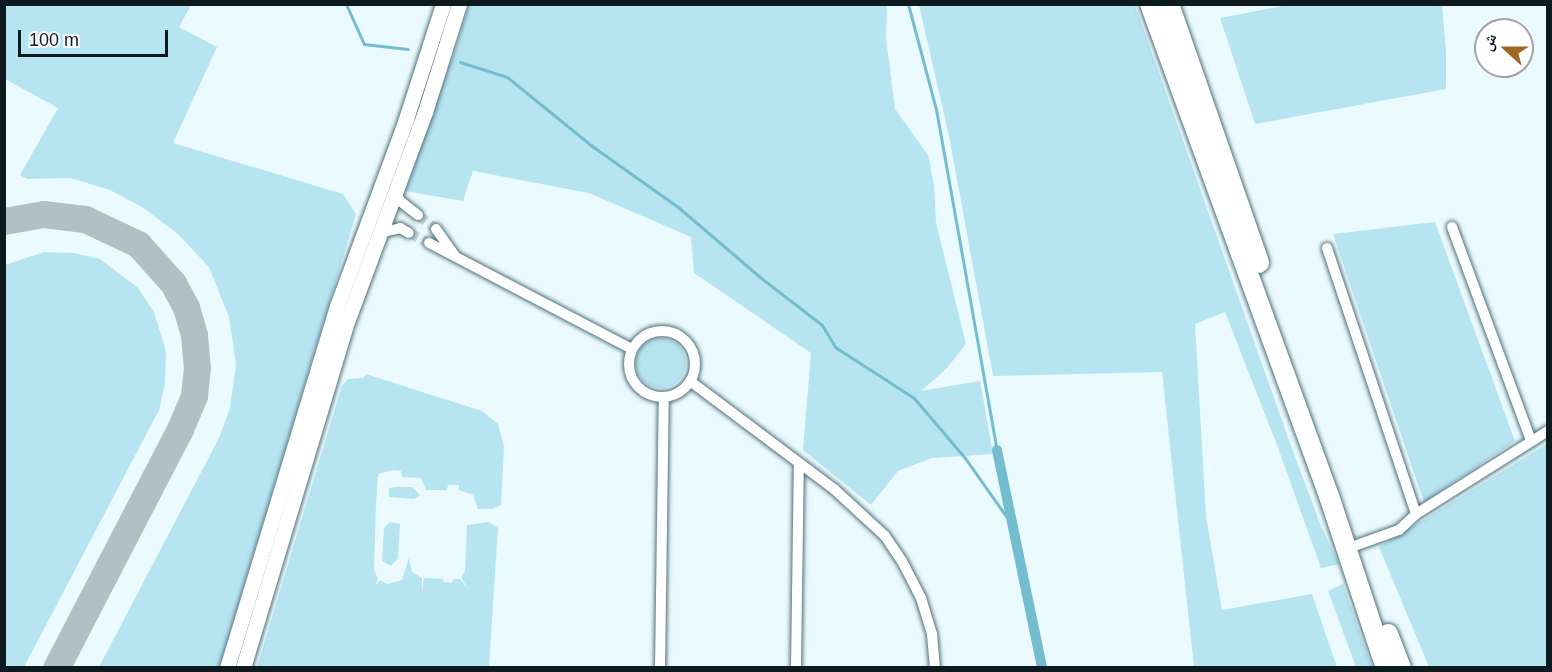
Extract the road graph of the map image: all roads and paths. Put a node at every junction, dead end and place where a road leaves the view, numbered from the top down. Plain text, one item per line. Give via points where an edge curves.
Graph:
1 (442, 4) edge
2 (459, 4) edge
3 (1150, 4) edge
4 (1175, 5) edge
5 (396, 190) junction
6 (390, 205) junction
7 (418, 215) tunnel mouth
8 (1452, 227) dead end
9 (436, 228) tunnel mouth
10 (379, 233) junction
11 (429, 243) tunnel mouth
12 (1327, 248) dead end
13 (454, 256) junction
14 (332, 346) junction
15 (632, 349) junction
16 (327, 363) junction
17 (690, 381) junction
18 (664, 397) junction
19 (1548, 431) edge
20 (1531, 441) junction
21 (799, 463) junction
22 (1416, 514) junction
23 (1358, 544) junction
24 (227, 668) edge
25 (243, 668) edge
26 (660, 668) edge
27 (796, 668) edge
28 (935, 668) edge
29 (1386, 668) edge
30 (1401, 668) edge

1 - 14 street via 417,87 343,287
2 - 5 street
3 - 29 highway via 1329,496
4 - 23 highway
5 - 6 street
5 - 7 street via 400,201
6 - 10 street
6 - 10 street via 404,231
8 - 20 street
9 - 13 street
10 - 14 street
11 - 13 street
12 - 22 street
13 - 15 street
14 - 16 street
15 - 17 street via 647,334 668,331 678,335 692,350 694,371
15 - 18 street via 632,378 645,393
16 - 24 street
16 - 25 street
17 - 18 street via 679,392
17 - 21 street
18 - 26 street
19 - 20 street
20 - 22 street
21 - 27 street
21 - 28 street via 863,514 902,561 928,617
22 - 23 street via 1399,530
23 - 30 highway

